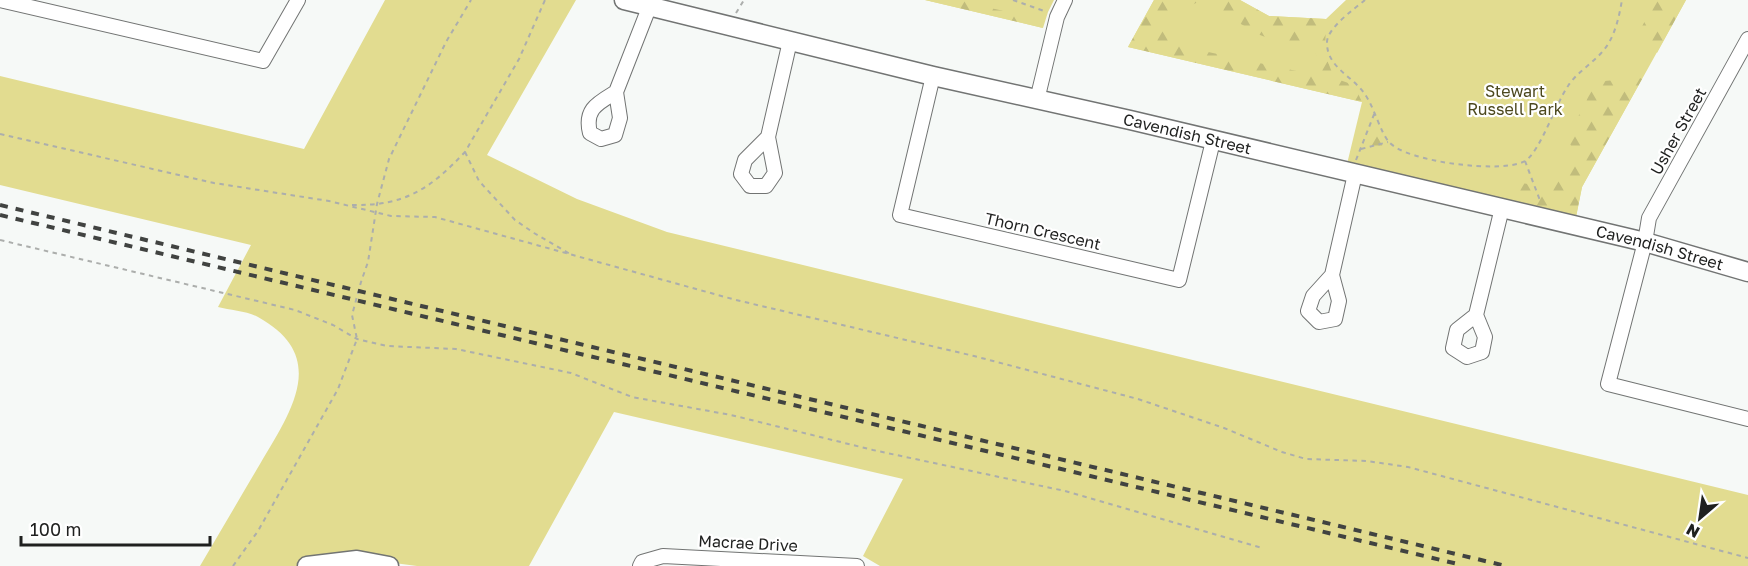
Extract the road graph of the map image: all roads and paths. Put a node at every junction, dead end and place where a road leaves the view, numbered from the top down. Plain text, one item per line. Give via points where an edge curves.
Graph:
1 (0, 0) edge
2 (298, 0) edge
3 (471, 0) edge
4 (545, 0) edge
5 (624, 0) edge
6 (1013, 0) edge
7 (1065, 0) edge
8 (1365, 0) edge
9 (1622, 0) edge
10 (650, 4) edge
11 (1057, 17) junction
12 (1748, 39) edge
13 (790, 42) junction
14 (933, 76) junction
15 (616, 92) dead end
16 (1036, 100) junction
17 (1375, 112) junction
18 (0, 134) edge
19 (768, 137) dead end
20 (1213, 141) junction
21 (1389, 142) junction
22 (465, 152) junction
23 (1526, 161) junction
24 (1355, 174) junction
25 (377, 204) junction
26 (349, 205) junction
27 (1502, 208) junction
28 (376, 213) junction
29 (1545, 219) junction
30 (0, 240) edge
31 (1645, 242) junction
32 (578, 257) junction
33 (1748, 272) edge
34 (1332, 275) dead end
35 (1476, 315) dead end
36 (357, 339) junction
37 (1748, 419) edge
38 (1262, 548) dead end
39 (1748, 558) edge
40 (233, 566) edge
41 (307, 566) edge
42 (389, 566) edge
43 (640, 566) edge
44 (857, 566) edge

1 - 2 street via 263,61
3 - 25 path via 389,159
4 - 22 path via 519,59
5 - 10 street, Cavendish Street
6 - 11 path
7 - 11 street
8 - 17 path via 1331,30 1326,44 1336,67 1364,92
9 - 23 path via 1609,42 1572,79
10 - 13 street, Cavendish Street
10 - 15 street
11 - 16 street
12 - 31 street, Usher Street via 1649,218
13 - 14 street, Cavendish Street
13 - 19 street
14 - 16 street, Cavendish Street
14 - 20 street, Thorn Crescent via 900,215 1144,272 1179,280
16 - 20 street, Cavendish Street
17 - 21 path
17 - 21 path via 1361,149
18 - 26 path via 214,183
20 - 24 street, Cavendish Street
21 - 23 path via 1443,162 1507,166
22 - 25 path via 435,182 413,195
22 - 32 path via 479,181 516,220
23 - 29 path
24 - 27 street, Cavendish Street
24 - 34 street
25 - 26 path
25 - 28 path
26 - 28 path
27 - 29 street, Cavendish Street
27 - 35 street
28 - 32 path via 435,217
28 - 36 path via 368,262 352,315
29 - 31 street, Cavendish Street
30 - 36 path via 295,310
31 - 33 street, Cavendish Street
31 - 37 street, Usher Street via 1608,384
32 - 39 path via 1138,399 1306,459 1408,467
36 - 38 path via 387,346 456,349 572,373 632,397 731,415 1065,491
36 - 40 path via 338,388 258,531
41 - 42 street via 357,560
43 - 44 street, Macrae Drive via 663,556

